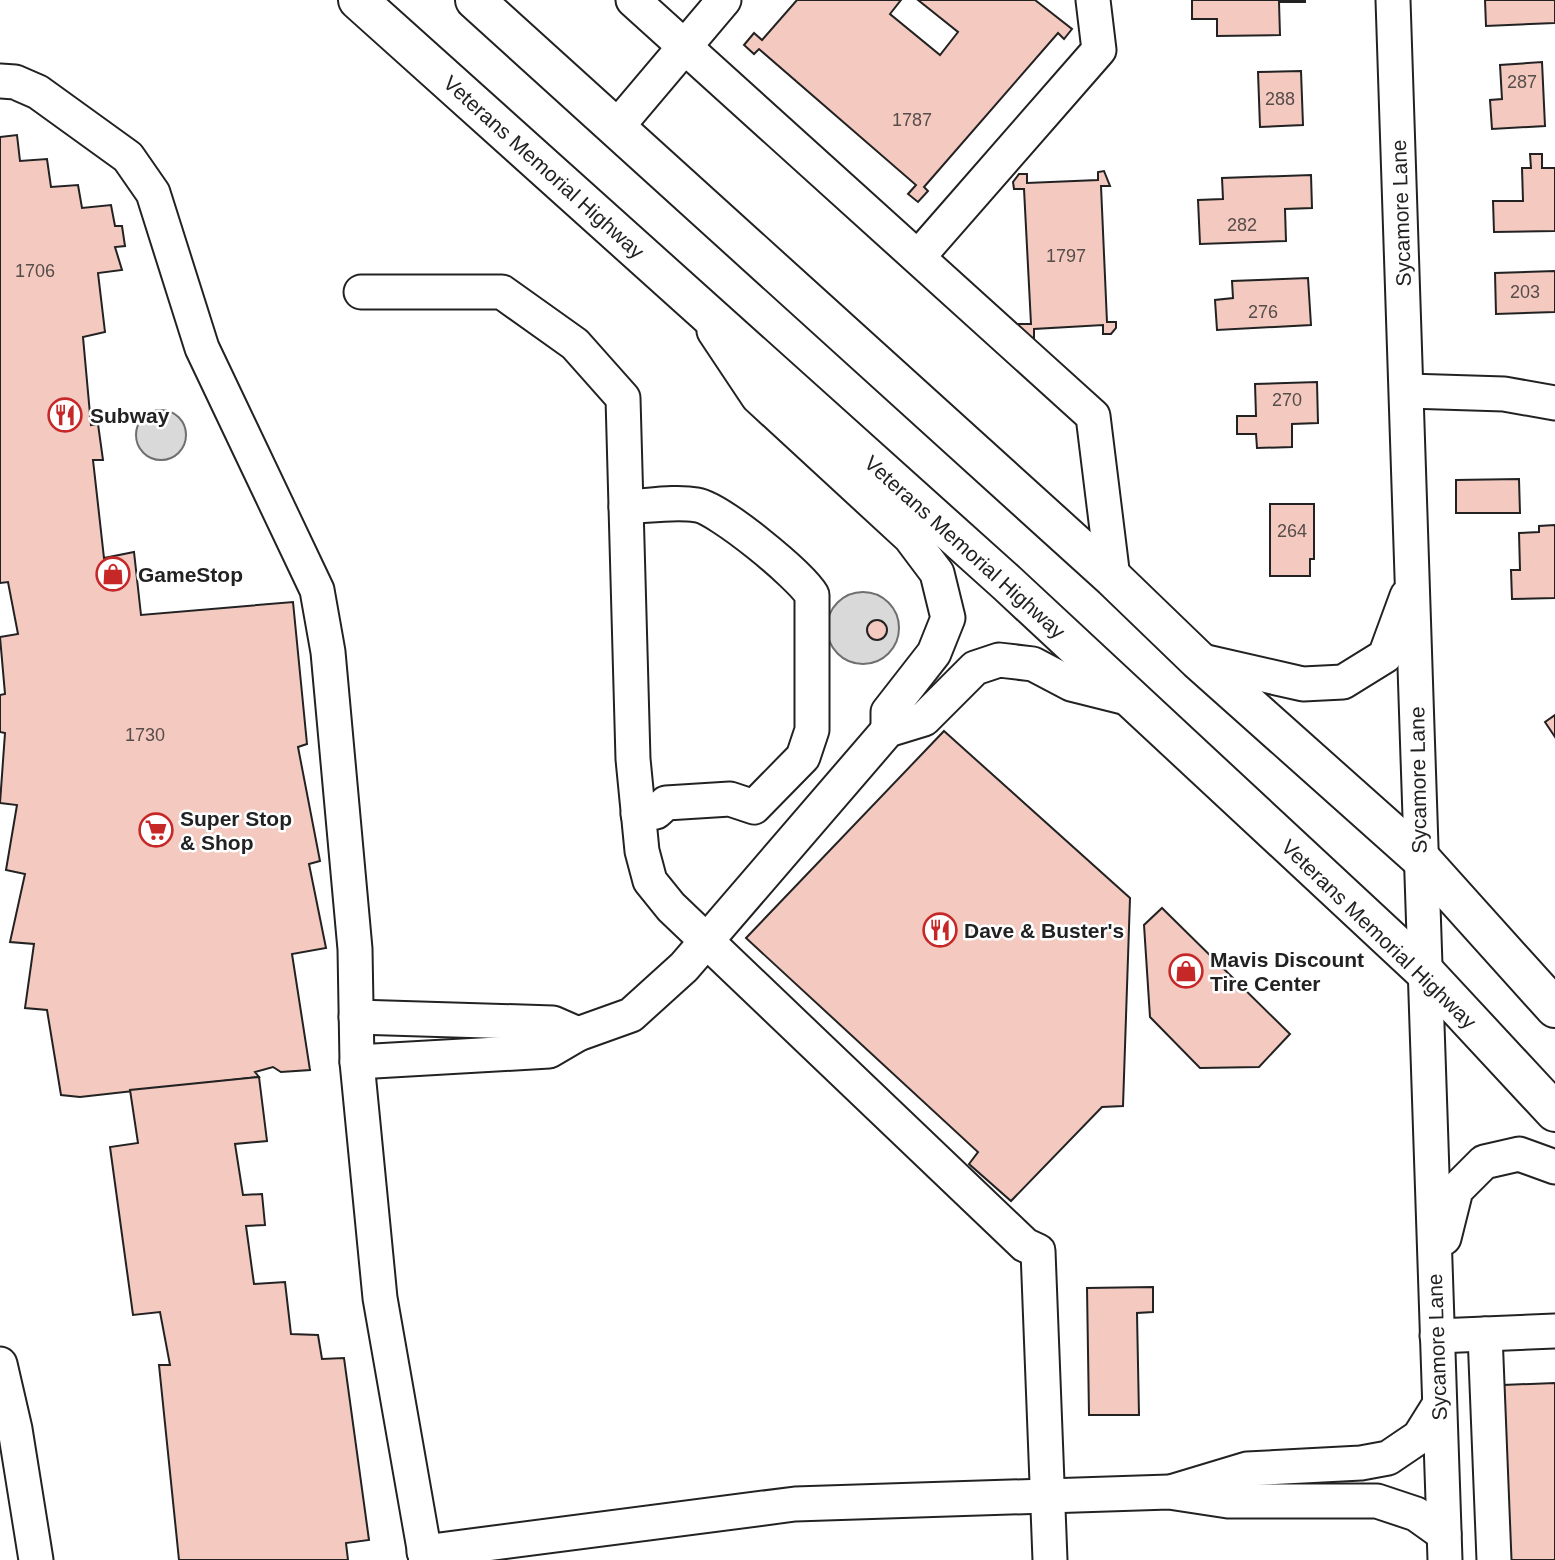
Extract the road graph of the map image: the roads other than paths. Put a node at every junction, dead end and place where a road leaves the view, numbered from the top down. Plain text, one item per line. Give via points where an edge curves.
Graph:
1 (358, 0) edge
2 (475, 0) edge
3 (633, 0) edge
4 (724, 0) edge
5 (1093, 0) edge
6 (1393, 0) edge
7 (686, 46) junction
8 (0, 81) edge
9 (615, 129) junction
10 (918, 257) junction
11 (361, 292) dead end
12 (697, 305) junction
13 (1408, 391) junction
14 (1555, 403) edge
15 (626, 507) junction
16 (1114, 578) junction
17 (1413, 581) junction
18 (1198, 660) junction
19 (1127, 698) junction
20 (888, 730) junction
21 (647, 813) junction
22 (1420, 858) junction
23 (708, 940) junction
24 (1423, 970) junction
25 (1555, 1007) edge
26 (356, 1017) junction
27 (578, 1034) junction
28 (358, 1062) junction
29 (1555, 1112) edge
30 (1555, 1167) edge
31 (1434, 1277) junction
32 (1555, 1331) edge
33 (1485, 1334) junction
34 (1437, 1336) junction
35 (0, 1364) edge
36 (1439, 1405) junction
37 (1169, 1492) junction
38 (1048, 1496) junction
39 (14, 1515) edge
40 (1444, 1547) edge
41 (425, 1556) edge
42 (36, 1560) edge
43 (1050, 1560) edge
44 (1494, 1560) edge

1 - 12 highway, Veterans Memorial Highway
2 - 9 highway
3 - 7 street
4 - 7 street
5 - 10 street via 1099,50
6 - 13 street, Sycamore Lane
7 - 9 street
7 - 10 street
8 - 26 street via 15,82 49,100 128,158 153,193 202,348 317,590 328,652 355,949
9 - 16 highway
10 - 16 street via 1093,416
11 - 15 street via 502,292 575,344 623,398
12 - 19 highway, Veterans Memorial Highway via 1007,583
12 - 20 street via 758,397 911,537 937,573 948,618 934,653 888,712
13 - 14 street via 1504,394
13 - 17 street, Sycamore Lane
15 - 21 street via 633,760
15 - 21 street via 699,505 802,580 812,595 812,730 803,757 754,807 730,799 666,803
16 - 18 highway
17 - 18 street via 1385,656 1343,682 1303,684
17 - 22 street, Sycamore Lane
18 - 22 highway
19 - 20 street via 1071,684 1032,664 999,660 975,668 924,719
19 - 24 highway, Veterans Memorial Highway
20 - 23 street
21 - 23 street via 642,851 650,881
22 - 24 street, Sycamore Lane
22 - 25 highway
23 - 27 street via 631,1015
23 - 38 street via 908,1135 1025,1245 1038,1251
24 - 29 highway, Veterans Memorial Highway
24 - 31 street, Sycamore Lane
26 - 27 street via 553,1023
26 - 28 street
27 - 28 street via 549,1051
28 - 41 street via 380,1298
30 - 31 street via 1519,1154 1484,1163 1456,1190
31 - 34 street, Sycamore Lane
32 - 33 street
33 - 34 street
33 - 44 street
34 - 36 street, Sycamore Lane
35 - 39 street via 15,1429
36 - 37 street via 1419,1437 1388,1458 1361,1464 1247,1469
36 - 40 street, Sycamore Lane
37 - 38 street
37 - 40 street via 1228,1502 1377,1501 1416,1514
38 - 41 street via 795,1504
38 - 43 street
39 - 42 street

